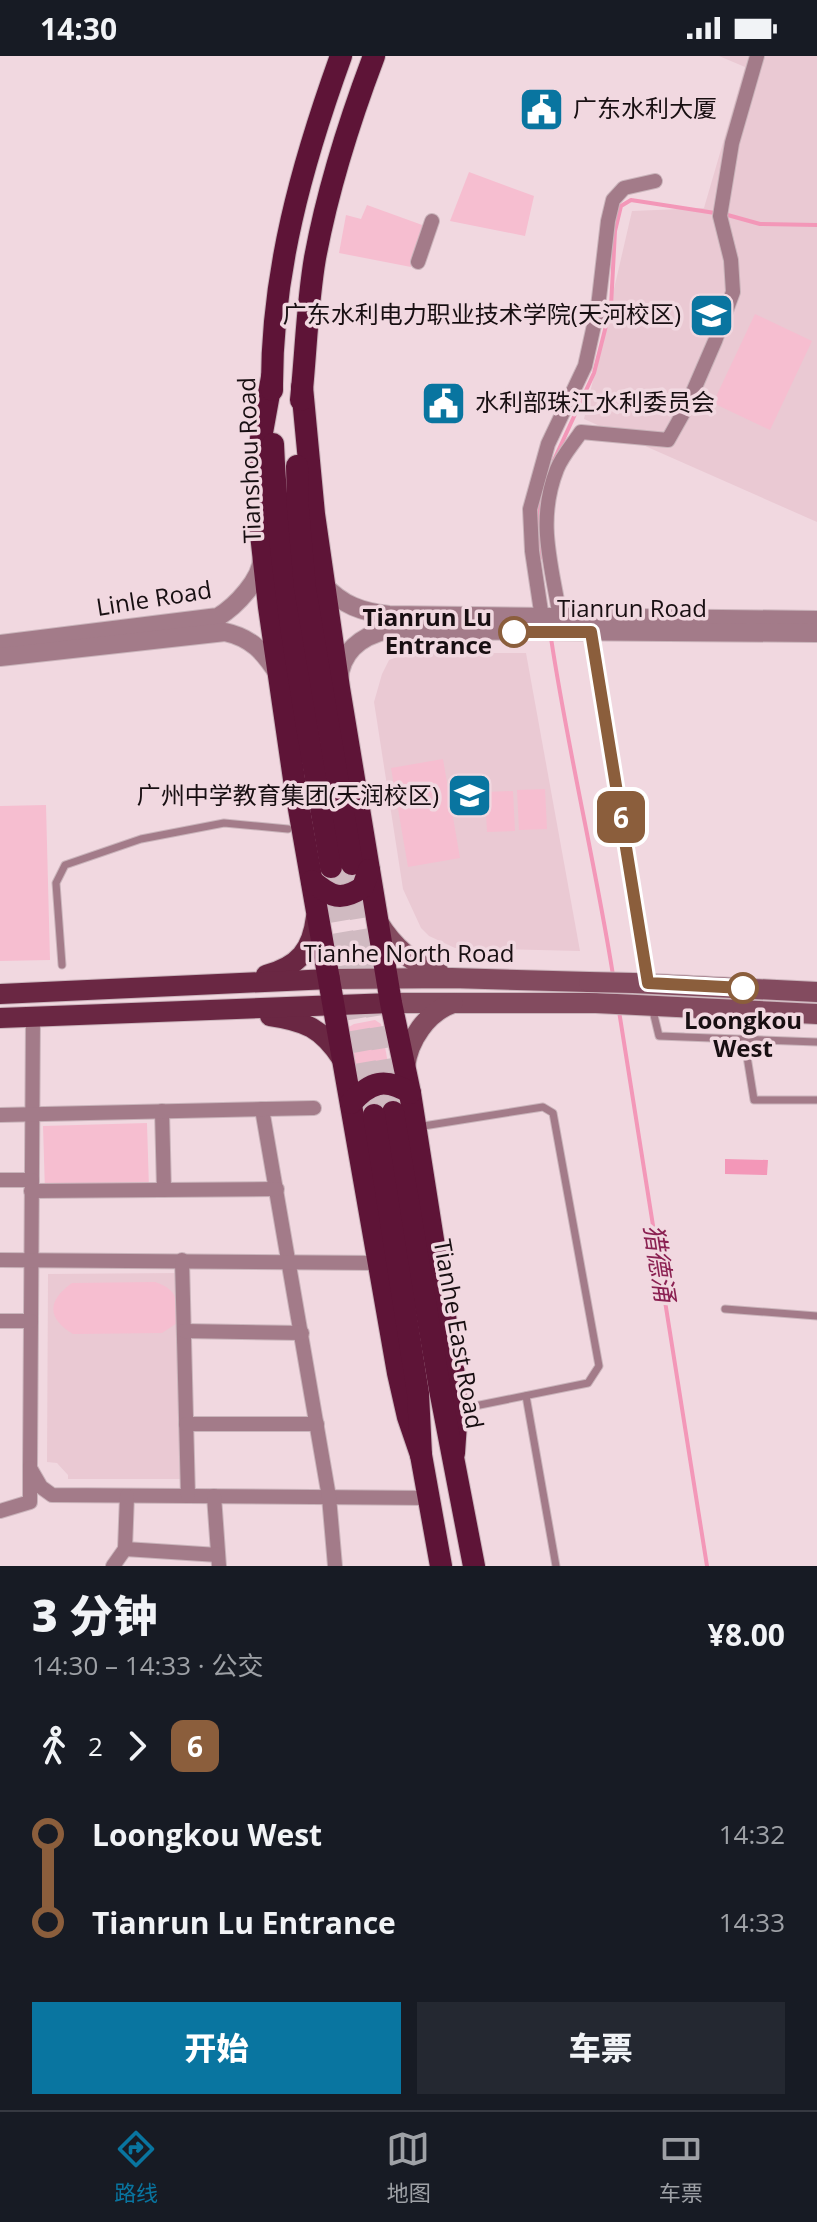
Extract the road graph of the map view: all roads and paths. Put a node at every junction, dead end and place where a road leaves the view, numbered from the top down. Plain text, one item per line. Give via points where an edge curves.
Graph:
1 (757, 56) edge
2 (339, 60) edge
3 (370, 65) edge
4 (655, 181) dead end
5 (432, 221) dead end
6 (418, 262) dead end
7 (272, 377) junction
8 (302, 387) junction
9 (261, 534) junction
10 (324, 585) junction
11 (817, 620) edge
12 (552, 624) junction
13 (591, 632) junction
14 (817, 633) edge
15 (0, 644) edge
16 (0, 657) edge
17 (280, 677) junction
18 (339, 688) junction
19 (288, 829) dead end
20 (351, 867) junction
21 (312, 881) junction
22 (378, 922) junction
23 (62, 965) dead end
24 (386, 978) junction
25 (452, 978) junction
26 (330, 979) junction
27 (235, 982) junction
28 (641, 983) junction
29 (817, 992) edge
30 (0, 994) edge
31 (459, 1001) junction
32 (391, 1003) junction
33 (643, 1005) junction
34 (334, 1006) junction
35 (231, 1010) junction
36 (817, 1014) edge
37 (33, 1016) junction
38 (0, 1018) edge
39 (744, 1038) junction
40 (817, 1042) edge
41 (344, 1061) junction
42 (405, 1067) junction
43 (410, 1093) junction
44 (817, 1100) edge
45 (351, 1103) junction
46 (314, 1108) dead end
47 (262, 1109) junction
48 (162, 1111) junction
49 (32, 1114) junction
50 (0, 1115) edge
51 (415, 1128) junction
52 (0, 1180) edge
53 (32, 1186) junction
54 (277, 1189) junction
55 (164, 1190) junction
56 (0, 1260) edge
57 (31, 1260) junction
58 (182, 1260) junction
59 (289, 1262) junction
60 (379, 1263) junction
61 (725, 1309) dead end
62 (817, 1316) edge
63 (0, 1321) edge
64 (31, 1321) junction
65 (184, 1331) junction
66 (302, 1333) junction
67 (526, 1396) junction
68 (457, 1409) junction
69 (186, 1424) junction
70 (317, 1424) junction
71 (454, 1453) junction
72 (421, 1455) junction
73 (30, 1468) junction
74 (127, 1496) junction
75 (188, 1496) junction
76 (214, 1496) junction
77 (329, 1497) junction
78 (429, 1498) junction
79 (0, 1511) edge
80 (125, 1549) junction
81 (219, 1561) edge
82 (113, 1566) edge
83 (335, 1566) edge
84 (441, 1566) edge
85 (474, 1566) edge
86 (556, 1566) edge

1 - 12 street via 732,143 721,213 733,292 668,440 581,432 558,468 546,512
2 - 3 highway
2 - 7 highway, Tianshou Road via 294,205 280,280
3 - 8 highway, Tianshou Road via 340,149 322,225
4 - 12 street via 624,188 613,200 585,366 548,444 530,509 532,551
5 - 6 street
7 - 9 highway via 260,448
7 - 20 highway, Tianshou Road via 279,547
8 - 10 highway
8 - 20 highway, Tianshou Road via 300,546
9 - 15 street, Linle Road via 262,565 242,600 218,617
9 - 17 highway
10 - 12 street, Tianrun Road via 365,612
10 - 18 highway
11 - 12 street, Tianrun Road
12 - 13 street, Tianrun Road
12 - 18 street, Tianrun Road via 373,633 347,654
13 - 14 street, Tianrun Road
13 - 28 street
16 - 17 street, Linle Road via 225,632 258,647
17 - 21 highway
18 - 20 highway
19 - 23 lane via 224,823 141,839 65,865 56,883
20 - 21 highway via 363,887 345,895 330,895
20 - 22 highway
21 - 26 highway
21 - 27 main road via 314,936 300,958 277,972
22 - 24 highway
22 - 25 main road via 405,956
24 - 25 main road, Tianhe North Road
24 - 26 main road, Tianhe North Road
24 - 32 highway
25 - 28 main road, Tianhe North Road, bridge
26 - 27 main road, Tianhe North Road
26 - 34 highway
27 - 30 main road, Tianhe North Road
28 - 29 main road, Tianhe North Road
31 - 32 main road, Tianhe North Road
31 - 33 main road, Tianhe North Road
31 - 42 main road via 442,1007 424,1025 409,1048
32 - 34 main road, Tianhe North Road
32 - 42 highway
33 - 36 main road, Tianhe North Road
33 - 39 lane via 659,1036
34 - 35 main road, Tianhe North Road
34 - 41 highway
35 - 37 main road, Tianhe North Road
35 - 41 main road via 302,1022 331,1041
37 - 38 main road, Tianhe North Road
37 - 49 street
39 - 40 lane
39 - 44 lane via 754,1100
41 - 45 highway
42 - 43 highway
43 - 45 highway via 398,1085 375,1084
43 - 51 highway
45 - 60 highway
46 - 47 street
47 - 48 street
47 - 54 street
48 - 49 street
48 - 55 street
49 - 50 street
49 - 53 street
51 - 67 lane via 543,1107 553,1113 599,1366 588,1383
51 - 68 highway
52 - 53 street
53 - 55 street
53 - 57 street
54 - 55 street
54 - 59 street
56 - 57 street
57 - 58 street
57 - 64 street
58 - 59 street
58 - 65 street
59 - 60 street
59 - 66 street
60 - 72 highway via 402,1398
61 - 62 lane
63 - 64 street
64 - 73 street
65 - 66 street
65 - 69 street
66 - 70 street
67 - 68 lane
67 - 86 lane
68 - 71 highway
69 - 70 street
69 - 75 street
70 - 77 street
71 - 72 highway, Tianhe East Road via 383,1114
71 - 85 highway, Tianhe East Road
72 - 78 highway, Tianhe East Road
73 - 74 street via 52,1495
73 - 79 street via 30,1502
74 - 75 street
74 - 80 street
75 - 76 street
76 - 77 street
76 - 81 street
77 - 78 street
77 - 83 street
78 - 84 highway, Tianhe East Road
80 - 81 street
80 - 82 street

